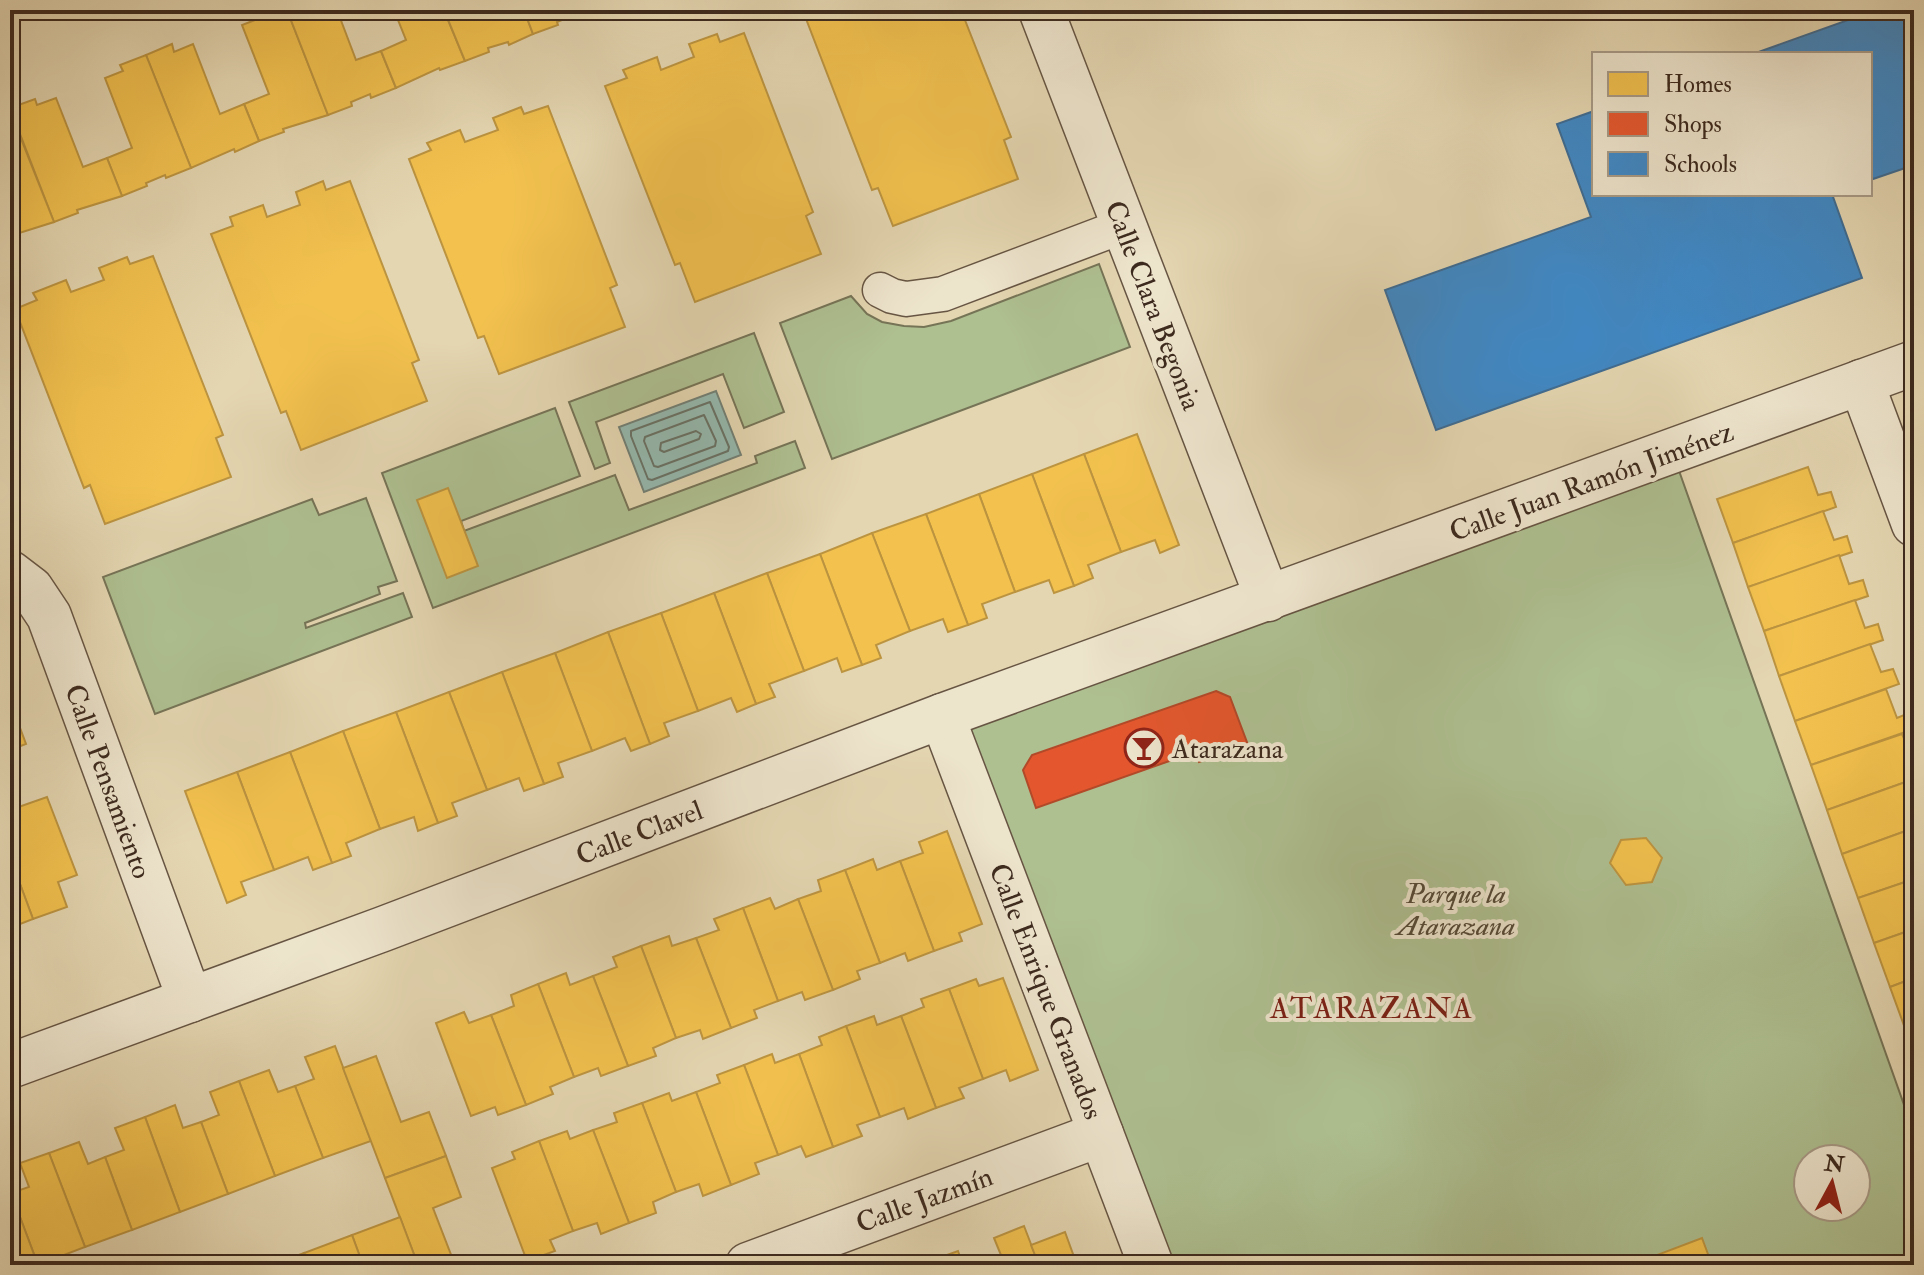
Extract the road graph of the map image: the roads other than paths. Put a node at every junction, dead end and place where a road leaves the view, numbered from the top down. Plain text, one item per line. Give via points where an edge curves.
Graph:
1 (1041, 10) edge
2 (1123, 226) junction
3 (880, 290) dead end
4 (1914, 363) edge
5 (1861, 382) junction
6 (1914, 524) edge
7 (10, 573) edge
8 (1268, 599) junction
9 (942, 716) junction
10 (190, 1000) junction
11 (10, 1066) edge
12 (1101, 1134) junction
13 (748, 1265) edge
14 (1151, 1265) edge

1 - 2 street, Calle Clara Begonia
2 - 3 lane via 943,294 906,299
2 - 8 street, Calle Clara Begonia
4 - 5 street, Calle Juan Ramón Jiménez
5 - 6 street
5 - 8 street, Calle Juan Ramón Jiménez
7 - 10 street, Calle Pensamiento via 31,589 49,616
8 - 9 street, Calle Clavel
9 - 10 street, Calle Clavel
9 - 12 street, Calle Enrique Granados
10 - 11 street, Calle Clavel
12 - 13 street, Calle Jazmín
12 - 14 street, Calle Enrique Granados

